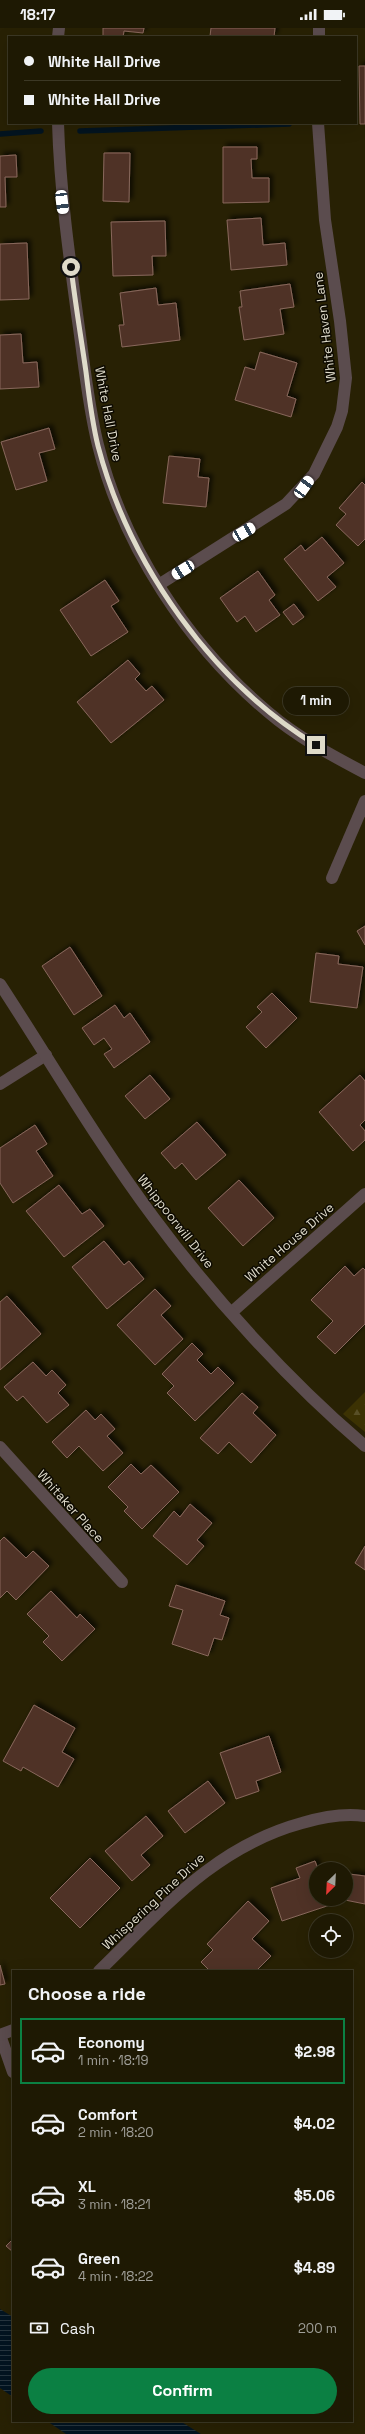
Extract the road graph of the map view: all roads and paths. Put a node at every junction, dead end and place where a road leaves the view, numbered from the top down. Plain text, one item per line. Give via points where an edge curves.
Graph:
1 (58, 124) edge
2 (318, 124) edge
3 (160, 584) junction
4 (365, 773) edge
5 (365, 802) edge
6 (332, 878) dead end
7 (0, 984) edge
8 (46, 1055) junction
9 (0, 1084) edge
10 (365, 1194) edge
11 (232, 1312) junction
12 (365, 1446) edge
13 (0, 1447) edge
14 (122, 1582) dead end
15 (365, 1816) edge
16 (100, 1970) edge
17 (12, 2030) edge
18 (0, 2035) edge
19 (12, 2069) edge

1 - 3 street, White Hall Drive via 66,236 98,445 111,487 127,525
2 - 3 street, White Haven Lane via 324,220 346,378 342,411 337,427 314,474 286,504
3 - 4 street, White Hall Drive via 197,638 249,695 294,731
5 - 6 street
7 - 8 street, Whippoorwill Drive
8 - 9 street
8 - 11 street, Whippoorwill Drive via 154,1218
10 - 11 street, White House Drive
11 - 12 street, Whippoorwill Drive via 318,1403
13 - 14 street, Whitaker Place
15 - 16 street, Whispering Pine Drive via 325,1817 269,1833 240,1847 190,1884
17 - 18 street
18 - 19 street

